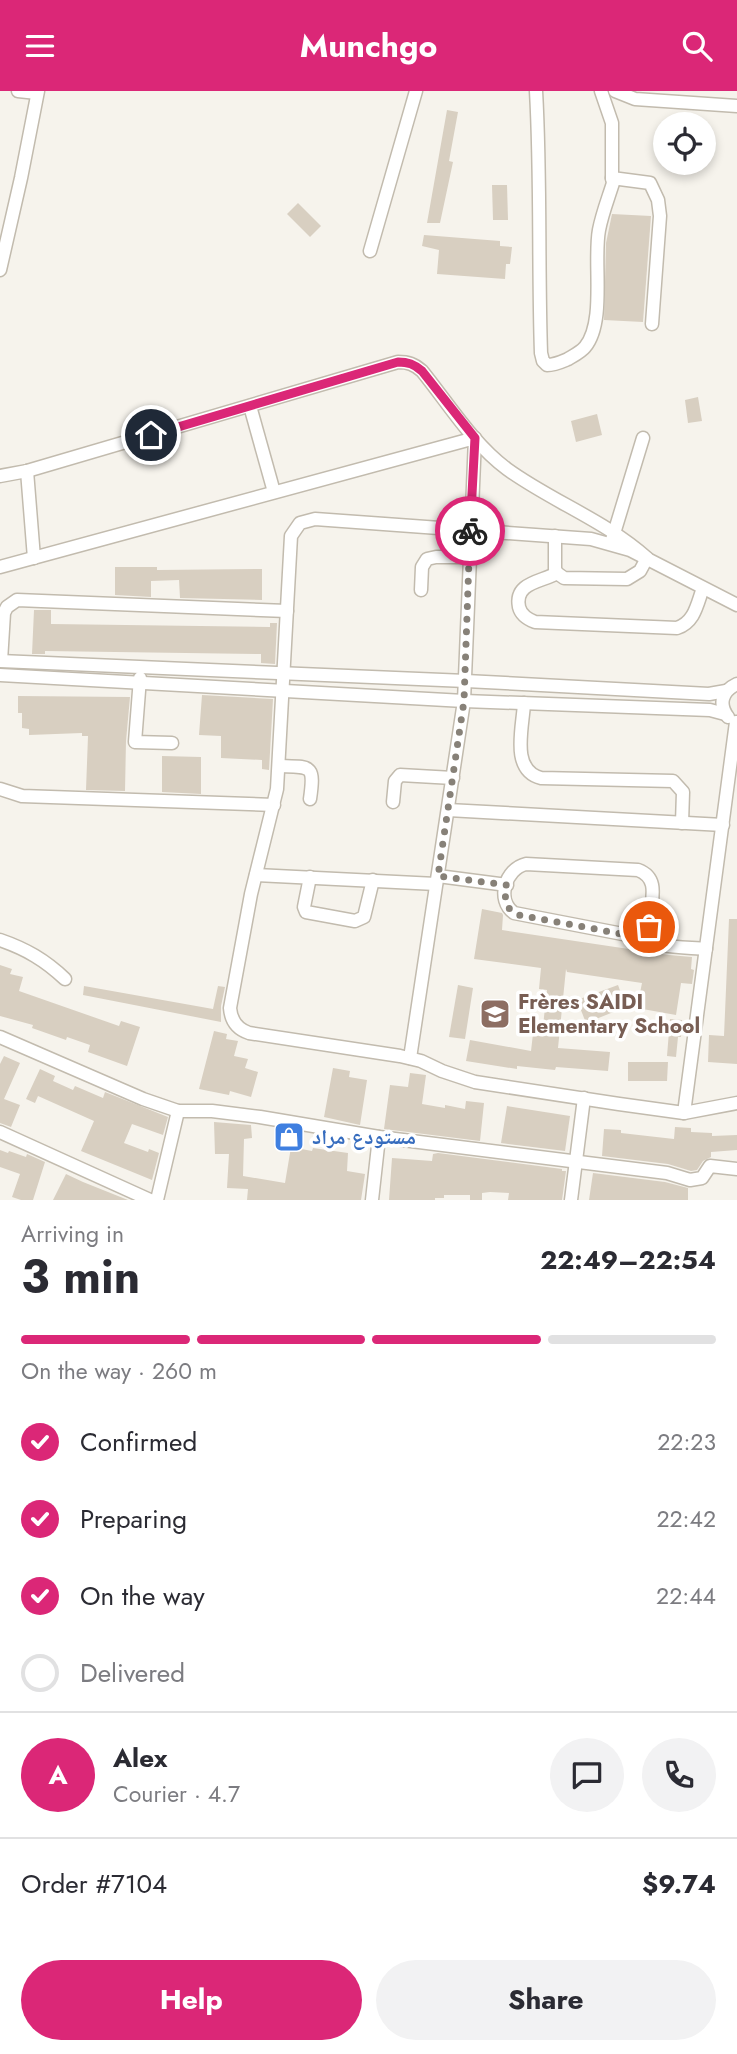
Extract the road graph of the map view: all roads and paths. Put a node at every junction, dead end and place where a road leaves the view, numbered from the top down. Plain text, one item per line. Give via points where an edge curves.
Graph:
1 (18, 91) edge
2 (416, 91) edge
3 (536, 91) edge
4 (601, 91) edge
5 (615, 91) edge
6 (708, 91) edge
7 (38, 92) edge
8 (642, 95) edge
9 (705, 105) junction
10 (737, 106) edge
11 (612, 178) junction
12 (370, 251) dead end
13 (0, 270) edge
14 (652, 324) dead end
15 (250, 406) junction
16 (475, 438) junction
17 (643, 438) dead end
18 (27, 471) junction
19 (0, 476) edge
20 (274, 492) junction
21 (470, 530) junction
22 (555, 537) junction
23 (613, 539) junction
24 (469, 557) junction
25 (34, 558) junction
26 (647, 558) junction
27 (0, 567) edge
28 (557, 573) junction
29 (703, 588) junction
30 (421, 590) dead end
31 (737, 605) edge
32 (287, 611) junction
33 (0, 661) edge
34 (141, 667) junction
35 (284, 673) junction
36 (0, 675) edge
37 (466, 681) junction
38 (139, 683) junction
39 (732, 688) edge
40 (283, 691) junction
41 (464, 701) junction
42 (524, 703) junction
43 (725, 714) junction
44 (737, 722) edge
45 (172, 743) dead end
46 (279, 766) junction
47 (453, 778) junction
48 (0, 789) edge
49 (310, 799) dead end
50 (393, 802) dead end
51 (274, 805) junction
52 (448, 810) junction
53 (682, 823) junction
54 (723, 825) junction
55 (256, 875) junction
56 (310, 877) junction
57 (373, 880) junction
58 (437, 880) junction
59 (507, 885) junction
60 (638, 936) junction
61 (0, 940) edge
62 (706, 949) junction
63 (65, 979) dead end
64 (0, 1037) edge
65 (410, 1058) junction
66 (584, 1098) junction
67 (737, 1103) edge
68 (178, 1111) junction
69 (684, 1113) junction
70 (0, 1132) edge
71 (379, 1137) junction
72 (575, 1162) junction
73 (737, 1169) edge
74 (150, 1200) edge
75 (157, 1200) edge
76 (372, 1200) edge
77 (572, 1200) edge

1 - 7 street
2 - 12 street
3 - 11 street via 541,353 547,365 586,347 592,333 599,230
4 - 11 street via 612,123
5 - 8 street
6 - 9 street
7 - 13 street
8 - 9 street
9 - 10 street
11 - 14 street via 650,183 658,200
15 - 16 street via 407,362 422,371
15 - 18 street
15 - 20 street
16 - 20 street
16 - 21 street
16 - 23 street via 509,471
17 - 23 street
18 - 19 street
18 - 25 street
20 - 25 street
21 - 22 street
21 - 24 street
21 - 32 street via 304,520 291,536
22 - 23 street
22 - 28 street
23 - 26 street
24 - 30 street via 427,559
24 - 37 street
25 - 27 street
26 - 28 street via 636,575 626,579 569,579
26 - 29 street
28 - 29 street via 524,588 519,606 526,618 677,628 690,621
29 - 31 street
32 - 33 street via 17,600 4,613
32 - 35 street
33 - 34 street
34 - 35 street
34 - 38 street
35 - 37 street
35 - 40 street
36 - 38 street
37 - 39 street via 709,694
37 - 41 street
38 - 40 street
38 - 45 street via 135,742
39 - 43 street via 722,702
40 - 41 street
40 - 46 street
41 - 42 street
41 - 47 street
42 - 43 street
42 - 53 street via 521,758 532,775 673,781 683,792
43 - 44 street
44 - 54 street
46 - 49 street via 308,768 313,778
46 - 51 street
47 - 50 street via 400,775
47 - 52 street
48 - 51 street via 22,796
51 - 55 street
52 - 53 street
52 - 58 street
53 - 54 street
54 - 62 street
55 - 56 street
55 - 65 street via 230,1008 234,1023 249,1033
56 - 57 street
56 - 57 street via 305,910 355,921 364,917
57 - 58 street
58 - 59 street
58 - 65 street
59 - 60 street via 505,903 514,913
59 - 60 street via 512,872 526,864 639,870 651,879 653,888 650,923
60 - 62 street via 652,943
61 - 63 street via 26,949
62 - 69 street
64 - 68 street
65 - 66 street via 475,1082
66 - 69 street
66 - 72 street
67 - 69 street
68 - 71 street via 260,1117
68 - 75 street
70 - 74 street
71 - 72 street
71 - 76 street
72 - 73 street via 667,1173 691,1181 702,1178 710,1166
72 - 77 street

